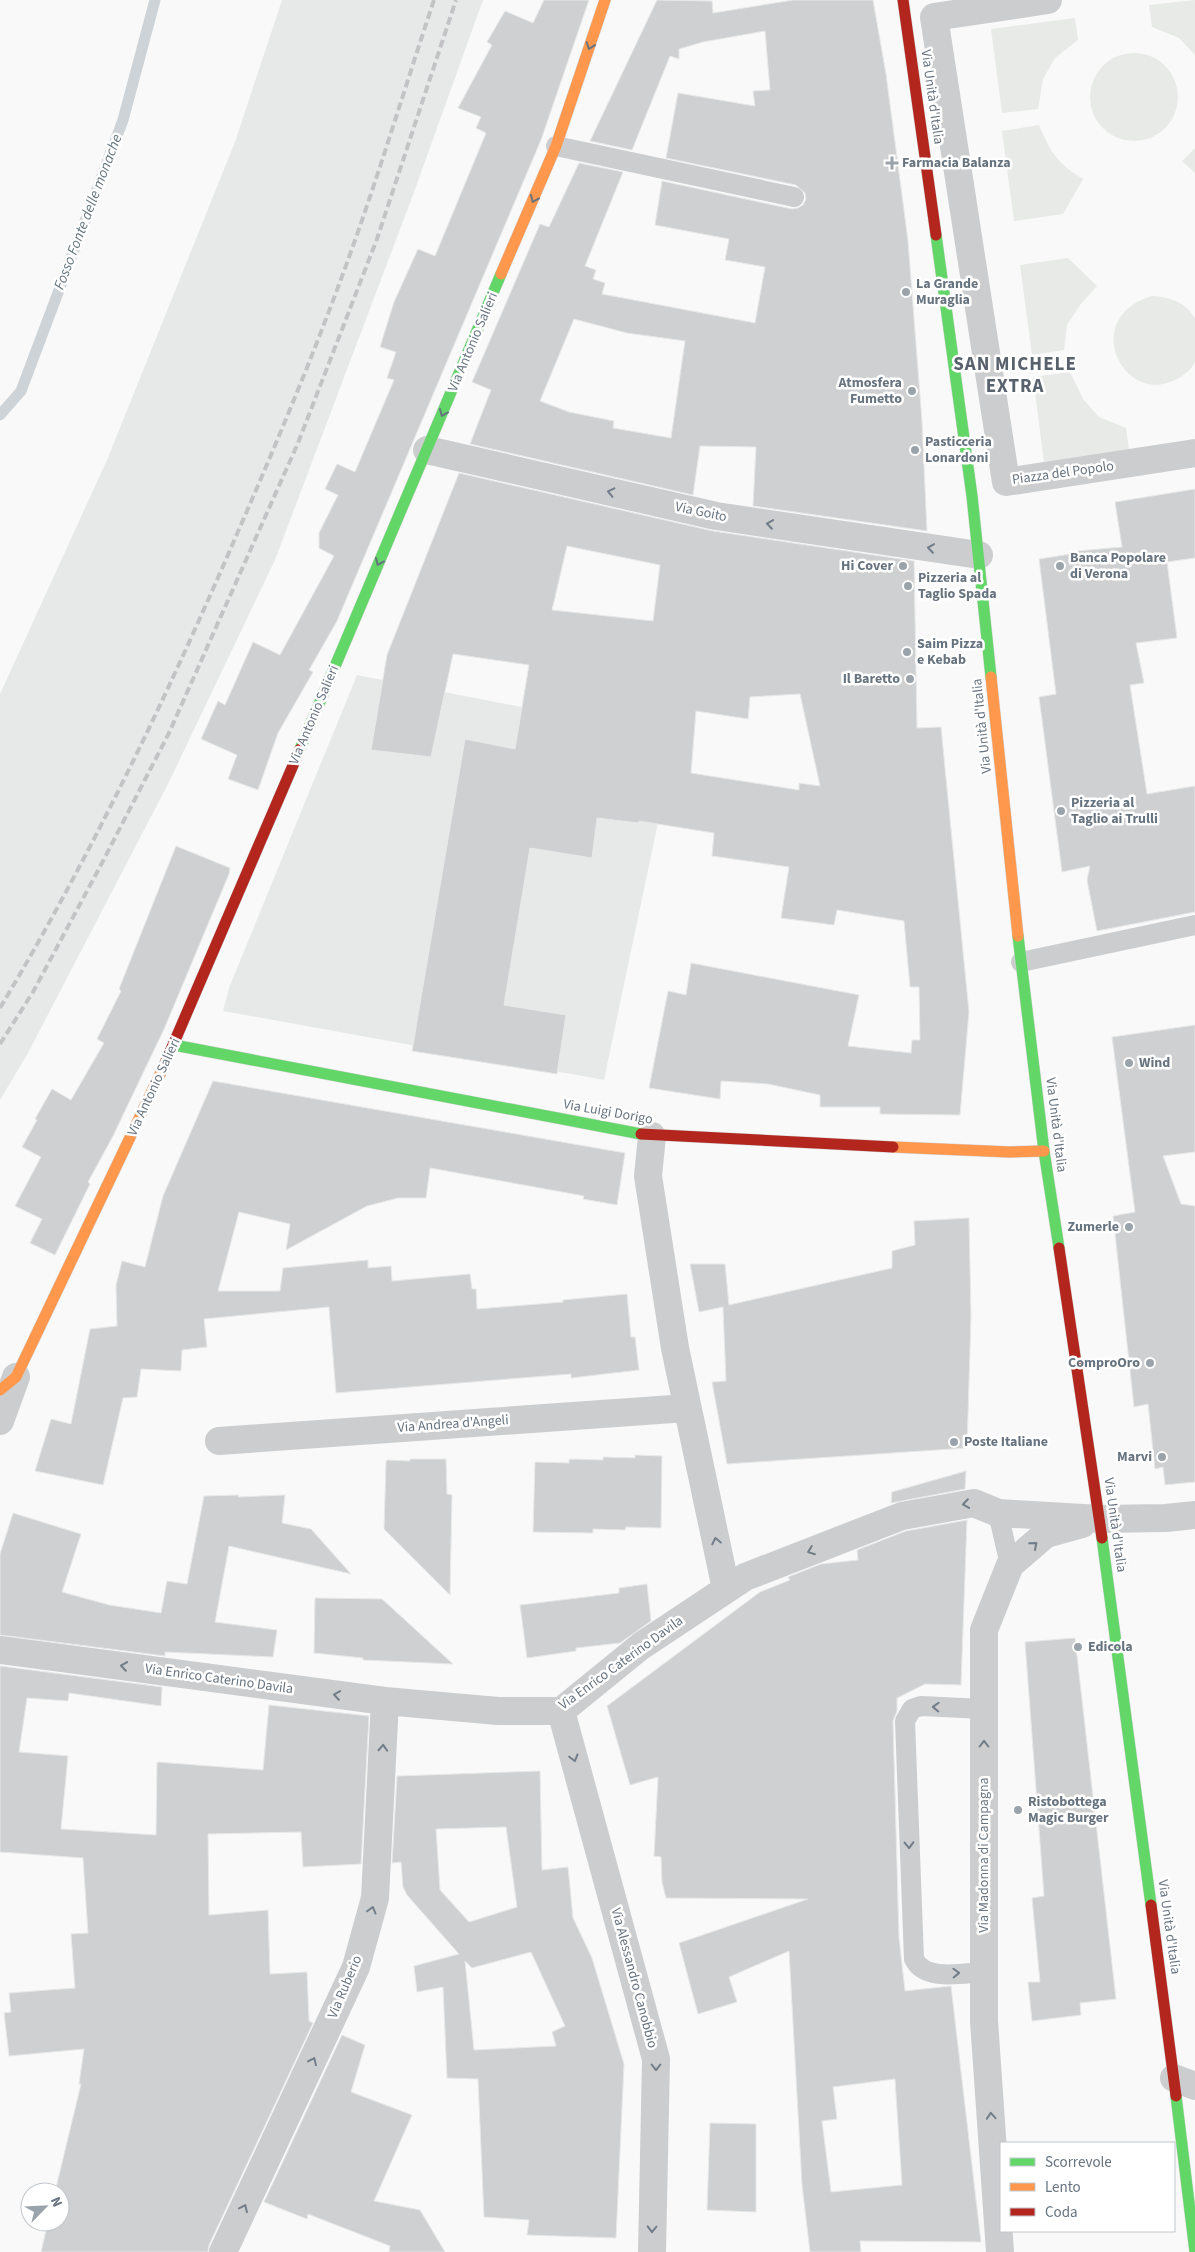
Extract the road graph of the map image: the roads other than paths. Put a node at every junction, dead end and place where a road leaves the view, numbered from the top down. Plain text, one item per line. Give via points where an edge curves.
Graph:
1 (605, 0) edge
2 (969, 0) edge
3 (1048, 0) edge
4 (904, 5) edge
5 (556, 146) junction
6 (794, 197) dead end
7 (427, 450) junction
8 (1195, 453) edge
9 (1195, 464) edge
10 (972, 496) junction
11 (979, 555) junction
12 (1195, 925) edge
13 (1021, 962) junction
14 (174, 1045) junction
15 (652, 1136) junction
16 (1044, 1151) junction
17 (8, 1384) edge
18 (687, 1408) junction
19 (0, 1420) edge
20 (219, 1441) dead end
21 (998, 1513) junction
22 (1195, 1515) edge
23 (1100, 1519) junction
24 (1010, 1565) junction
25 (726, 1589) junction
26 (0, 1650) edge
27 (385, 1701) junction
28 (984, 1709) junction
29 (561, 1711) junction
30 (984, 1972) junction
31 (1184, 2082) edge
32 (223, 2252) edge
33 (652, 2252) edge
34 (1000, 2252) edge
35 (1195, 2252) edge

1 -> 5 street, Via Antonio Salieri
2 - 4 street
3 - 8 street, Piazza del Popolo via 934,18 1006,482
4 - 10 street, Via Unità d'Italia
5 - 6 lane
5 -> 7 street, Via Antonio Salieri
11 -> 7 street, Via Goito via 716,516
7 -> 14 street, Via Antonio Salieri
9 - 10 street, Piazza del Popolo
10 - 11 street, Via Unità d'Italia
11 - 13 street, Via Unità d'Italia
12 - 13 lane
13 - 16 street, Via Unità d'Italia
14 - 15 street, Via Luigi Dorigo
14 - 17 street, Via Antonio Salieri
15 - 16 street, Via Luigi Dorigo via 993,1152
15 - 18 street via 648,1176
16 - 23 street, Via Unità d'Italia
17 - 19 street, Via Antonio Salieri
18 - 20 street, Via Andrea d'Angeli
25 -> 18 street
21 - 23 street, Via Enrico Caterino Davila
21 - 24 lane
21 -> 25 street, Via Enrico Caterino Davila via 974,1503 902,1516 745,1577
22 - 23 street
24 -> 23 street, Via Madonna di Campagna via 1046,1534
23 - 31 street, Via Unità d'Italia
24 - 28 street, Via Madonna di Campagna via 984,1630
25 - 29 street, Via Enrico Caterino Davila via 641,1646
27 -> 26 street, Via Enrico Caterino Davila
27 - 29 street, Via Enrico Caterino Davila via 498,1711
32 -> 27 street, Via Ruberio via 356,1967 375,1898
30 -> 28 street, Via Madonna di Campagna
28 -> 30 lane via 921,1706 912,1709 905,1721 914,1959 917,1965 931,1973
29 -> 33 street, Via Alessandro Canobbio via 656,2059
34 -> 30 street, Via Madonna di Campagna via 984,2021
31 - 35 street, Via Unità d'Italia

